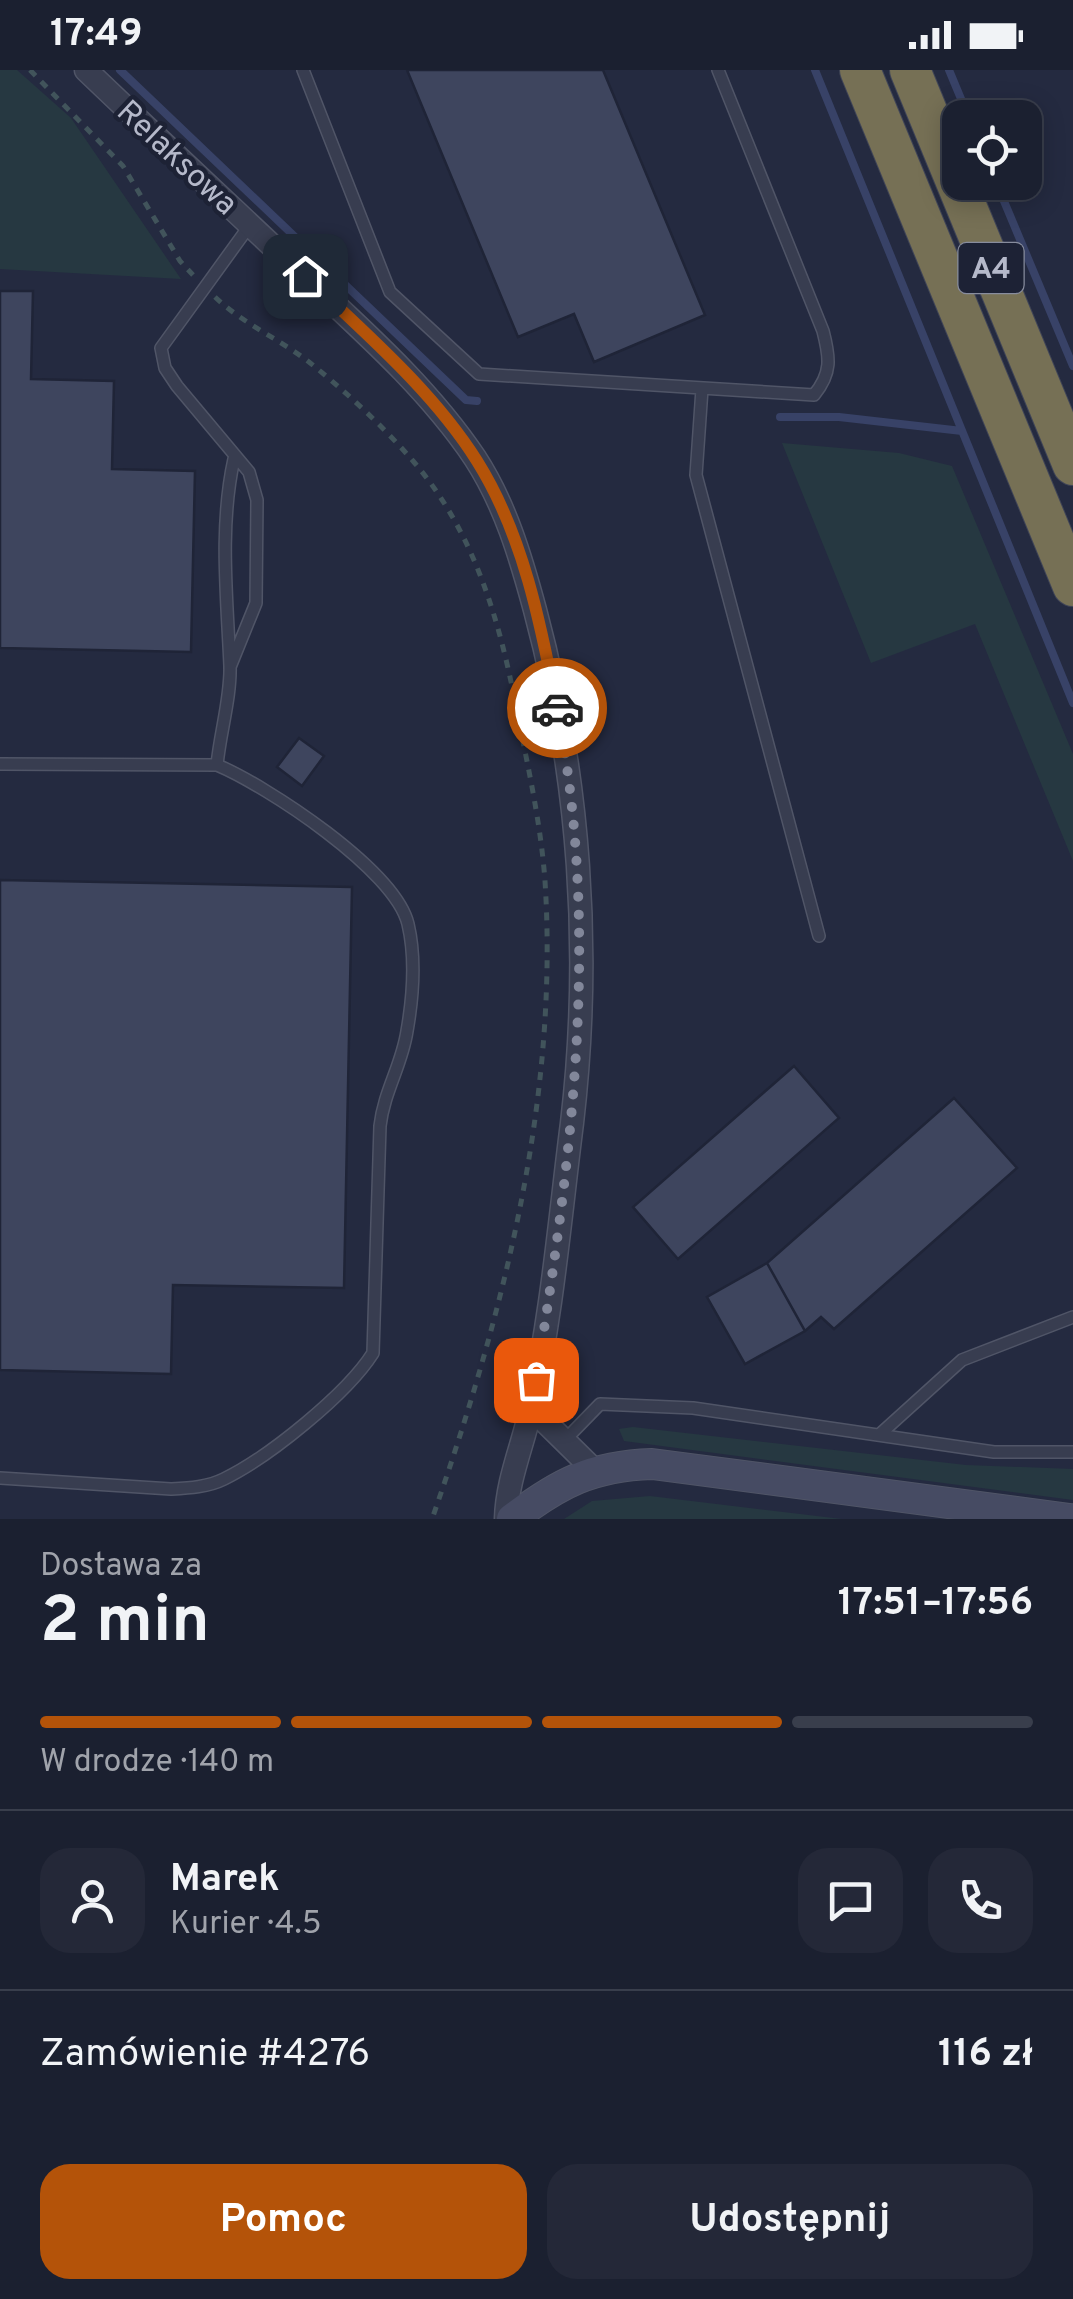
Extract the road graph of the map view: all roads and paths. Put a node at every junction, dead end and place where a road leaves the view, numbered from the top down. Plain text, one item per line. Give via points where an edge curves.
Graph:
1 (30, 70) edge
2 (86, 70) edge
3 (303, 70) edge
4 (718, 70) edge
5 (860, 70) edge
6 (910, 70) edge
7 (250, 225) junction
8 (206, 287) junction
9 (702, 389) junction
10 (234, 458) junction
11 (1073, 466) edge
12 (1073, 586) edge
13 (230, 666) junction
14 (0, 764) edge
15 (217, 765) junction
16 (819, 936) dead end
17 (1073, 1317) edge
18 (531, 1408) junction
19 (879, 1434) junction
20 (563, 1442) junction
21 (1073, 1452) edge
22 (594, 1470) junction
23 (0, 1478) edge
24 (432, 1519) edge
25 (509, 1519) edge
26 (1070, 1519) edge

1 - 8 path via 123,166 180,261
2 - 7 street, Relaksowa
3 - 9 lane via 390,292 480,374
4 - 9 lane via 830,358 828,379 814,395
5 - 12 highway, A4
6 - 11 highway, A4
7 - 8 lane
7 - 18 street, Relaksowa via 430,400 478,463 521,560 546,652 577,850 582,986 572,1118
8 - 10 lane via 161,348 165,368
8 - 24 path via 309,362 413,460 444,504 471,549 504,643 535,803 545,882 544,1018 529,1160 485,1362
9 - 16 lane via 696,475
10 - 13 lane via 224,574
10 - 13 lane via 249,472 256,500 259,560 256,603
13 - 15 lane
14 - 15 lane
15 - 23 lane via 255,780 344,848 393,890 408,922 408,1028 380,1126 373,1353 360,1374 315,1414 224,1479 198,1488
17 - 19 lane via 962,1360
18 - 20 street
18 - 25 street, Relaksowa via 506,1494
19 - 20 lane via 693,1408 600,1404
19 - 21 lane via 994,1452
20 - 22 street
22 - 25 main road
22 - 26 main road via 652,1464 714,1469

